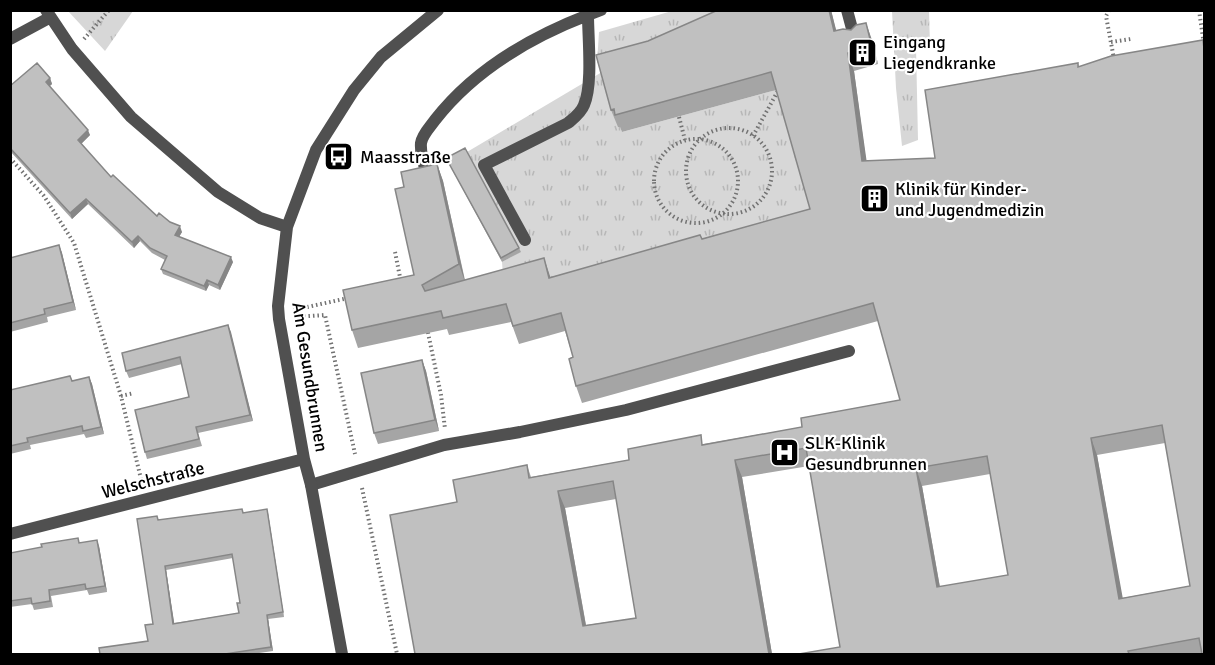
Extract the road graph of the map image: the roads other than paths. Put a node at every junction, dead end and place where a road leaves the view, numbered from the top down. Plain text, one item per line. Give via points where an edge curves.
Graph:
1 (601, 10) edge
2 (847, 10) edge
3 (437, 11) edge
4 (47, 14) edge
5 (588, 15) junction
6 (10, 39) edge
7 (855, 40) edge
8 (427, 174) edge
9 (287, 227) junction
10 (525, 240) dead end
11 (849, 351) dead end
12 (303, 459) junction
13 (311, 485) junction
14 (10, 534) edge
15 (342, 654) edge

1 - 5 street
2 - 7 street
3 - 9 street, Am Gesundbrunnen via 381,57 354,90 316,150
4 - 6 street
4 - 9 street via 131,117 218,192 260,218
5 - 8 street via 526,44 469,84 446,106 421,141
5 - 10 street via 588,88 584,106 568,123 484,165
9 - 12 street, Am Gesundbrunnen via 278,314
11 - 13 street via 626,410 444,445
12 - 13 street, Am Gesundbrunnen
12 - 14 street, Welschstraße
13 - 15 street, Am Gesundbrunnen

